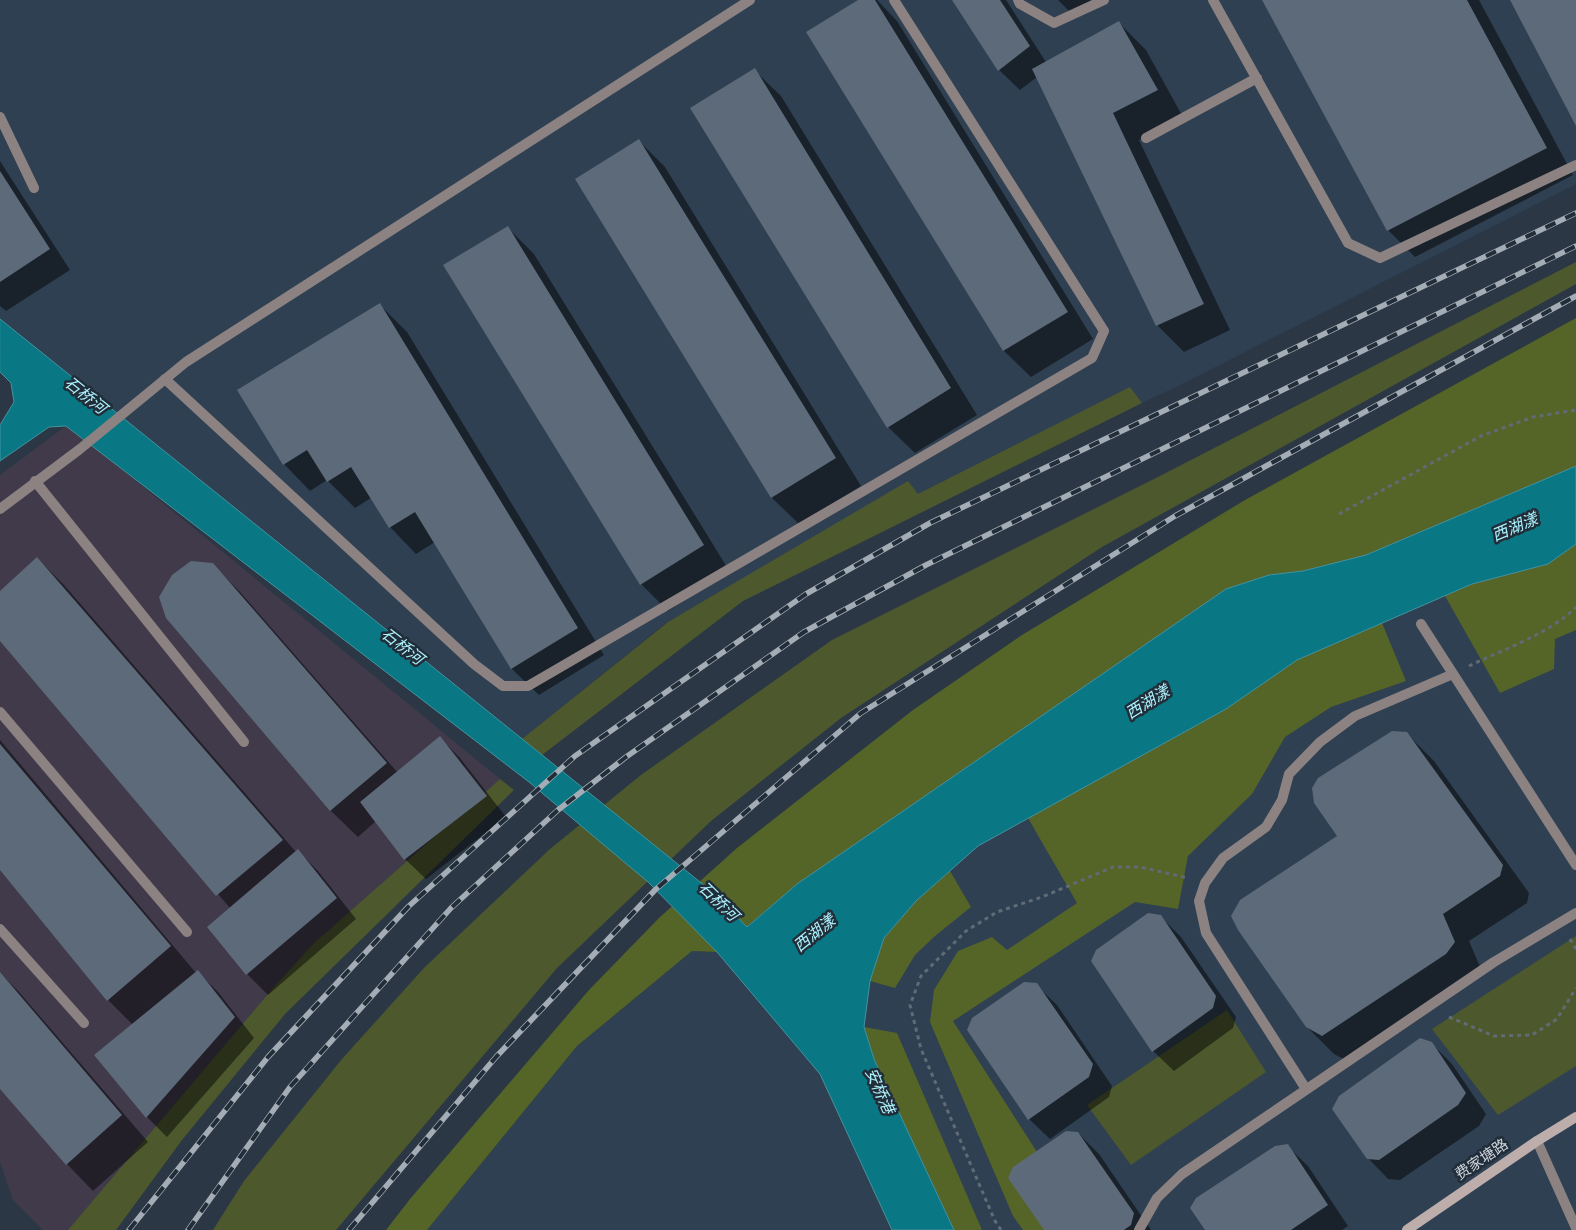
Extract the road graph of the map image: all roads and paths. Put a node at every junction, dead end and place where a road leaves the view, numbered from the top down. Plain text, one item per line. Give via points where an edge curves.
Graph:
1 (750, 0) edge
2 (894, 0) edge
3 (1018, 0) edge
4 (1104, 0) edge
5 (1214, 0) edge
6 (1257, 78) junction
7 (0, 117) edge
8 (1146, 138) dead end
9 (1576, 165) edge
10 (34, 188) dead end
11 (165, 379) junction
12 (1576, 410) edge
13 (35, 481) junction
14 (0, 509) edge
15 (1339, 514) dead end
16 (1576, 607) edge
17 (1421, 624) dead end
18 (1453, 674) junction
19 (0, 712) edge
20 (244, 742) dead end
21 (1576, 865) edge
22 (1205, 883) junction
23 (1576, 914) edge
24 (0, 929) edge
25 (187, 932) dead end
26 (1576, 988) edge
27 (1429, 1006) junction
28 (84, 1023) dead end
29 (1306, 1090) junction
30 (1576, 1117) edge
31 (1536, 1141) junction
32 (1576, 1228) edge
33 (1001, 1230) edge
34 (1140, 1230) edge
35 (1407, 1230) edge

1 - 11 street via 186,362
2 - 11 street via 1104,331 1092,358 528,686 503,686 474,664
3 - 4 street via 1054,22
5 - 6 street
6 - 8 street
6 - 9 street via 1348,242 1380,258
7 - 10 street
11 - 13 street via 80,449
12 - 15 path via 1533,417 1482,436
13 - 14 street
13 - 20 street
16 - 18 path via 1535,634
17 - 18 street
18 - 21 street
18 - 22 street via 1354,716 1320,742 1289,774 1282,800 1266,827 1223,858
19 - 25 street
22 - 29 street via 1199,901 1206,933
22 - 33 path via 1140,866 1113,868 997,912 966,931 921,976 910,1005 921,1049
23 - 27 street via 1494,962
24 - 28 street
26 - 27 path via 1557,1019 1532,1035 1494,1036
27 - 29 street
29 - 34 street via 1182,1174 1157,1198
30 - 31 street, 费家塘路
31 - 32 street
31 - 35 street, 费家塘路

